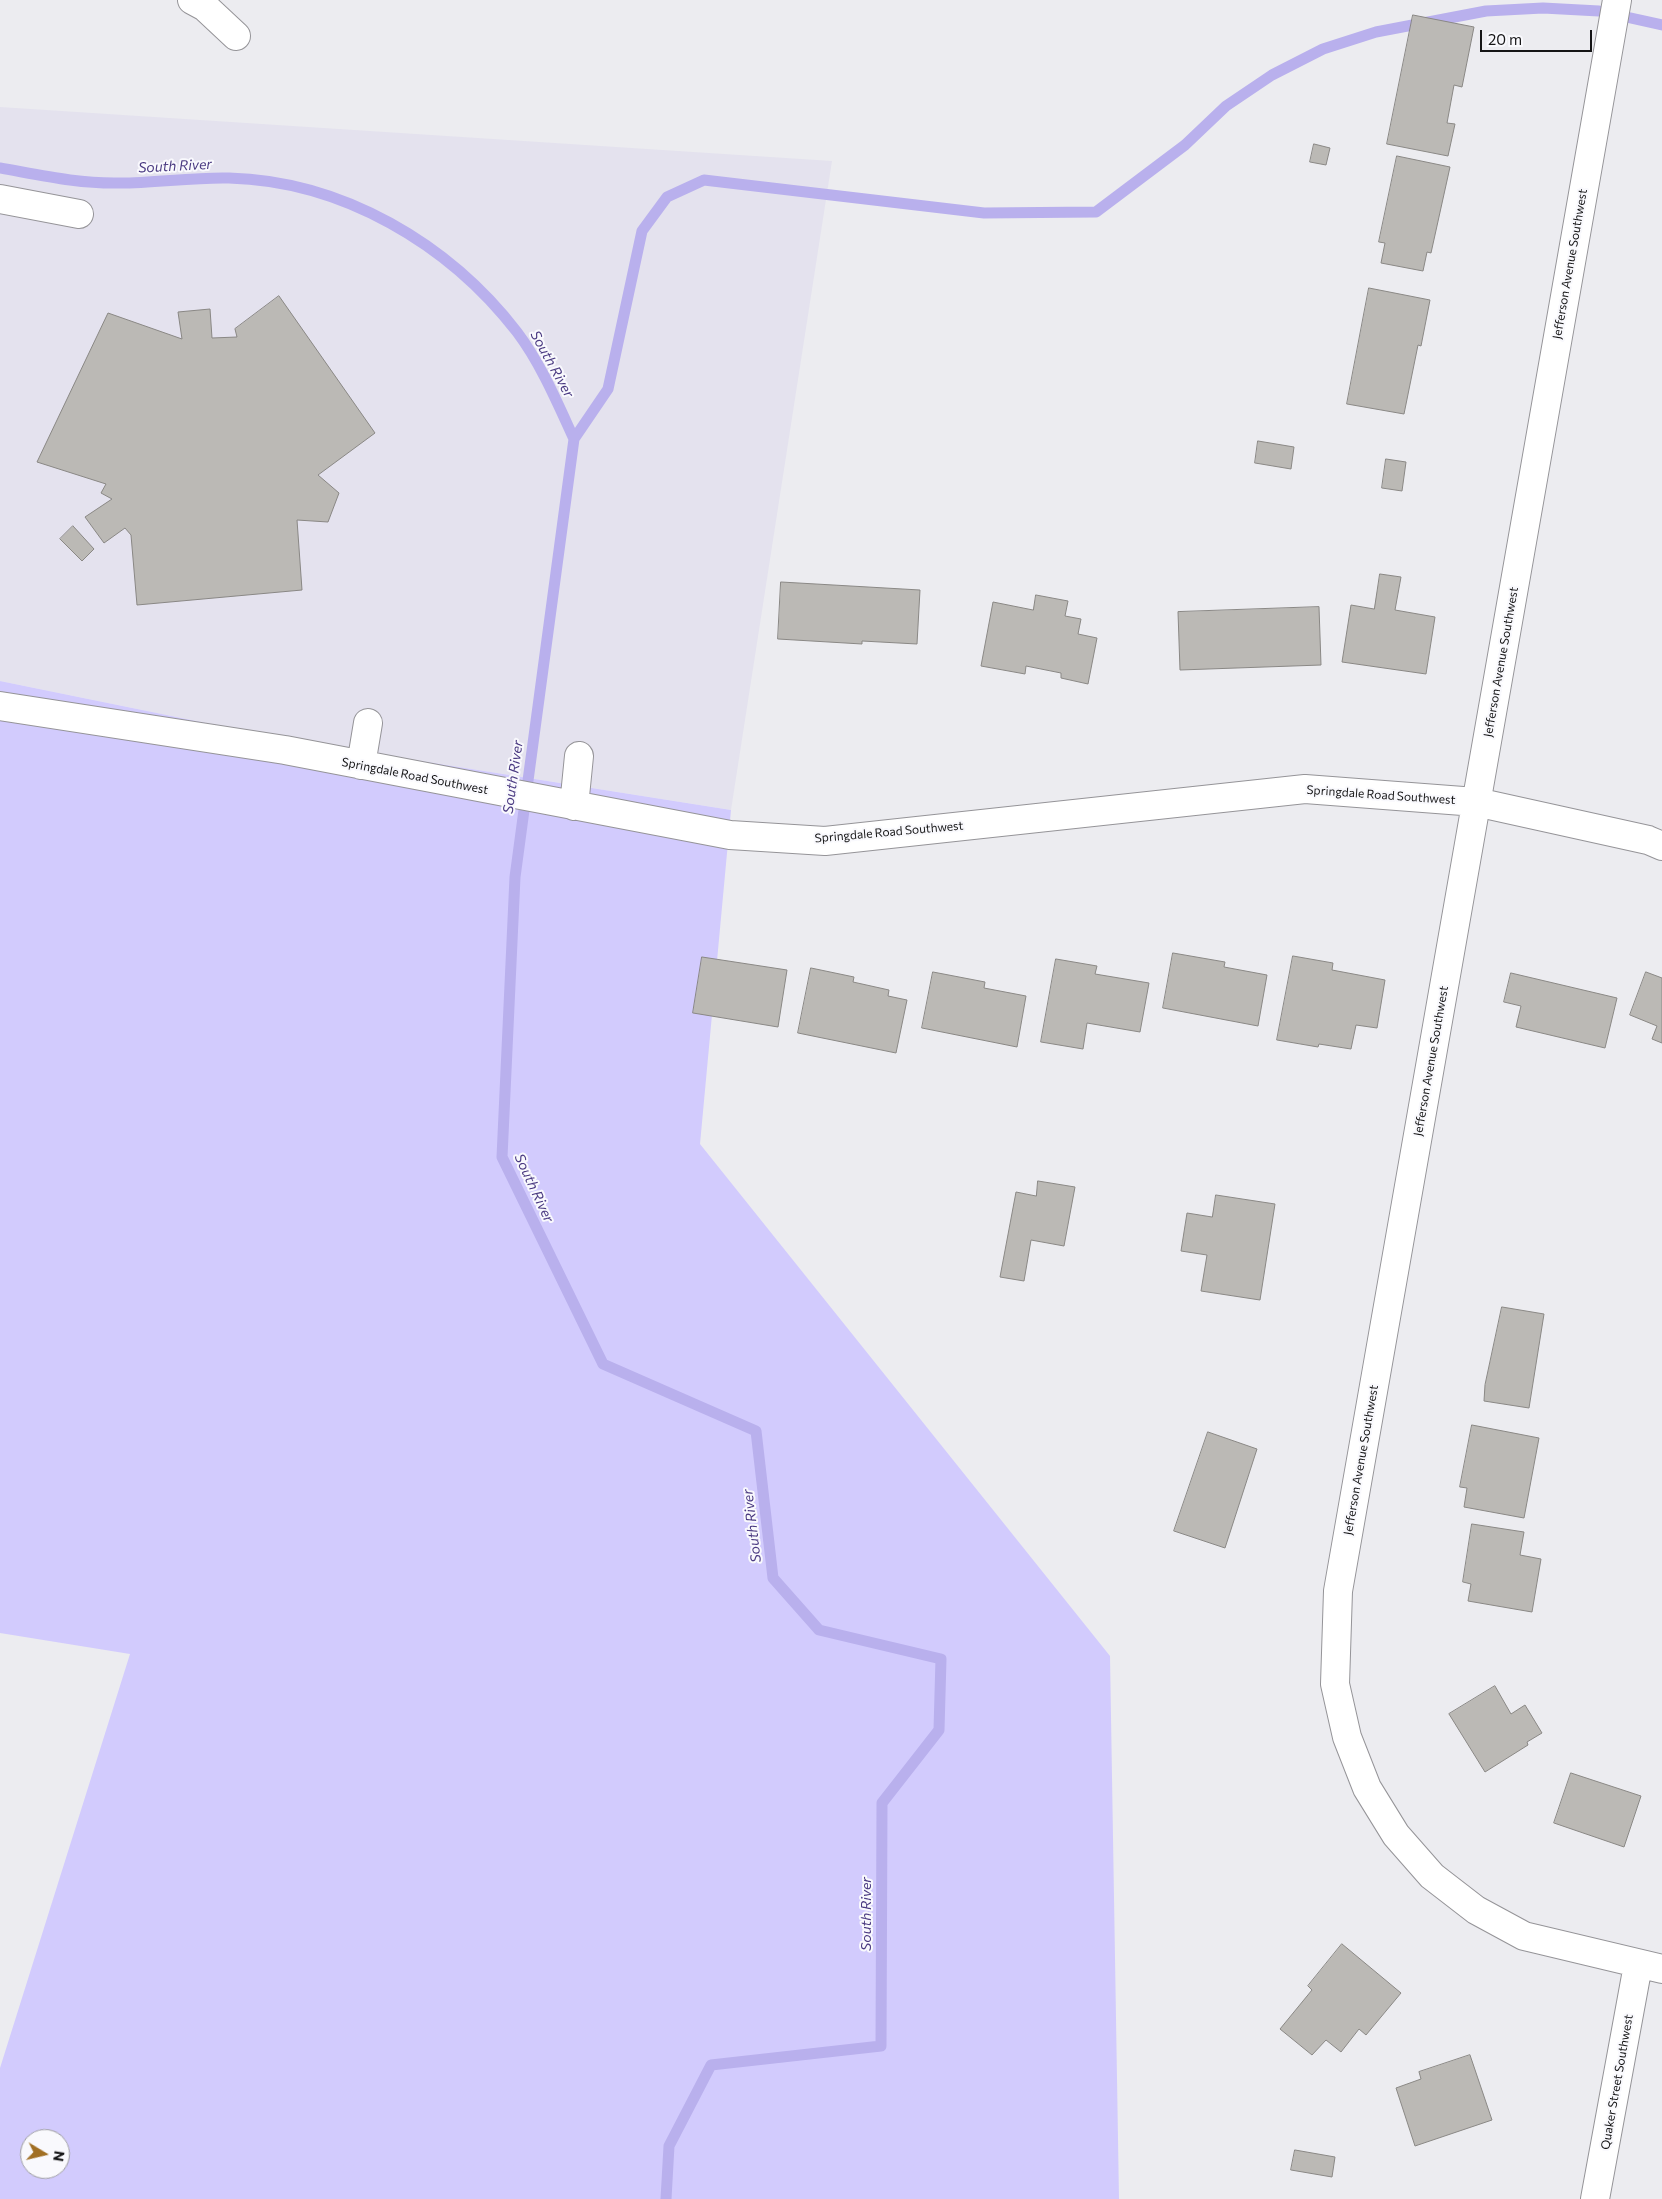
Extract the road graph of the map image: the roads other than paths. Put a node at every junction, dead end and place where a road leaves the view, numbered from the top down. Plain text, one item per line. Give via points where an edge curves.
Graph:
1 (192, 0) edge
2 (1617, 0) edge
3 (236, 36) dead end
4 (0, 199) edge
5 (79, 214) dead end
6 (0, 706) edge
7 (368, 723) dead end
8 (579, 756) dead end
9 (361, 765) junction
10 (1476, 802) junction
11 (574, 806) junction
12 (1662, 846) edge
13 (1650, 1967) edge
14 (1595, 2199) edge

1 - 3 street via 205,7
2 - 10 street, Jefferson Avenue Southwest
4 - 5 street
6 - 9 street, Springdale Road Southwest via 285,750
7 - 9 street
8 - 11 street
9 - 11 street, Springdale Road Southwest
10 - 11 street, Springdale Road Southwest via 1304,789 825,841 730,835
10 - 12 street, Springdale Road Southwest via 1648,840
10 - 13 street, Jefferson Avenue Southwest via 1338,1591 1335,1684 1347,1737 1367,1788 1396,1835 1432,1876 1476,1910 1524,1936
13 - 14 street, Quaker Street Southwest

